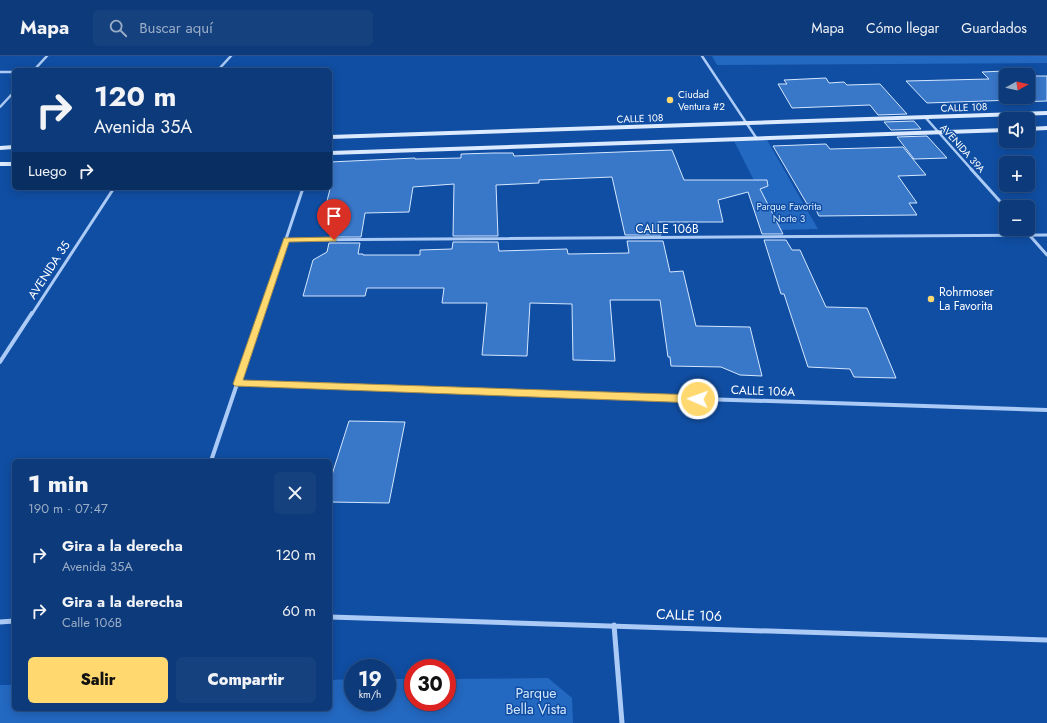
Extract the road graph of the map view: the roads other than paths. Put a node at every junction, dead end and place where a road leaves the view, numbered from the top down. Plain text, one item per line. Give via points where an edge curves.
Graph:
1 (47, 56) edge
2 (231, 56) edge
3 (702, 56) edge
4 (36, 68) edge
5 (220, 68) edge
6 (0, 72) edge
7 (12, 72) edge
8 (12, 94) edge
9 (0, 107) edge
10 (1047, 113) edge
11 (925, 117) junction
12 (747, 124) junction
13 (1047, 128) edge
14 (1035, 129) edge
15 (999, 130) edge
16 (939, 133) junction
17 (332, 137) edge
18 (757, 139) junction
19 (12, 147) edge
20 (0, 148) edge
21 (332, 153) edge
22 (0, 164) edge
23 (12, 164) edge
24 (113, 190) edge
25 (302, 190) edge
26 (999, 200) edge
27 (1047, 235) edge
28 (1031, 236) joint
29 (1035, 236) edge
30 (286, 240) junction
31 (1047, 255) edge
32 (0, 362) edge
33 (238, 384) junction
34 (1047, 410) edge
35 (212, 459) edge
36 (332, 617) edge
37 (12, 621) edge
38 (0, 622) edge
39 (614, 625) junction
40 (1047, 640) edge
41 (622, 723) edge

1 - 4 street
2 - 5 street
3 - 12 street
6 - 7 street
8 - 9 street
10 - 11 main road, CALLE 108
11 - 12 main road, CALLE 108
11 - 16 street, AVENIDA 39A
12 - 17 main road, CALLE 108
12 - 18 street
13 - 14 main road
15 - 16 main road
16 - 18 main road
16 - 26 street, AVENIDA 39A
18 - 21 main road
19 - 20 main road
22 - 23 main road
24 - 32 street, AVENIDA 35
25 - 30 street
27 - 29 street, CALLE 106B
28 - 30 street, CALLE 106B
28 - 31 street
30 - 33 street
33 - 34 street, CALLE 106A
33 - 35 street
36 - 39 street, CALLE 106
37 - 38 street
39 - 40 street, CALLE 106
39 - 41 street

